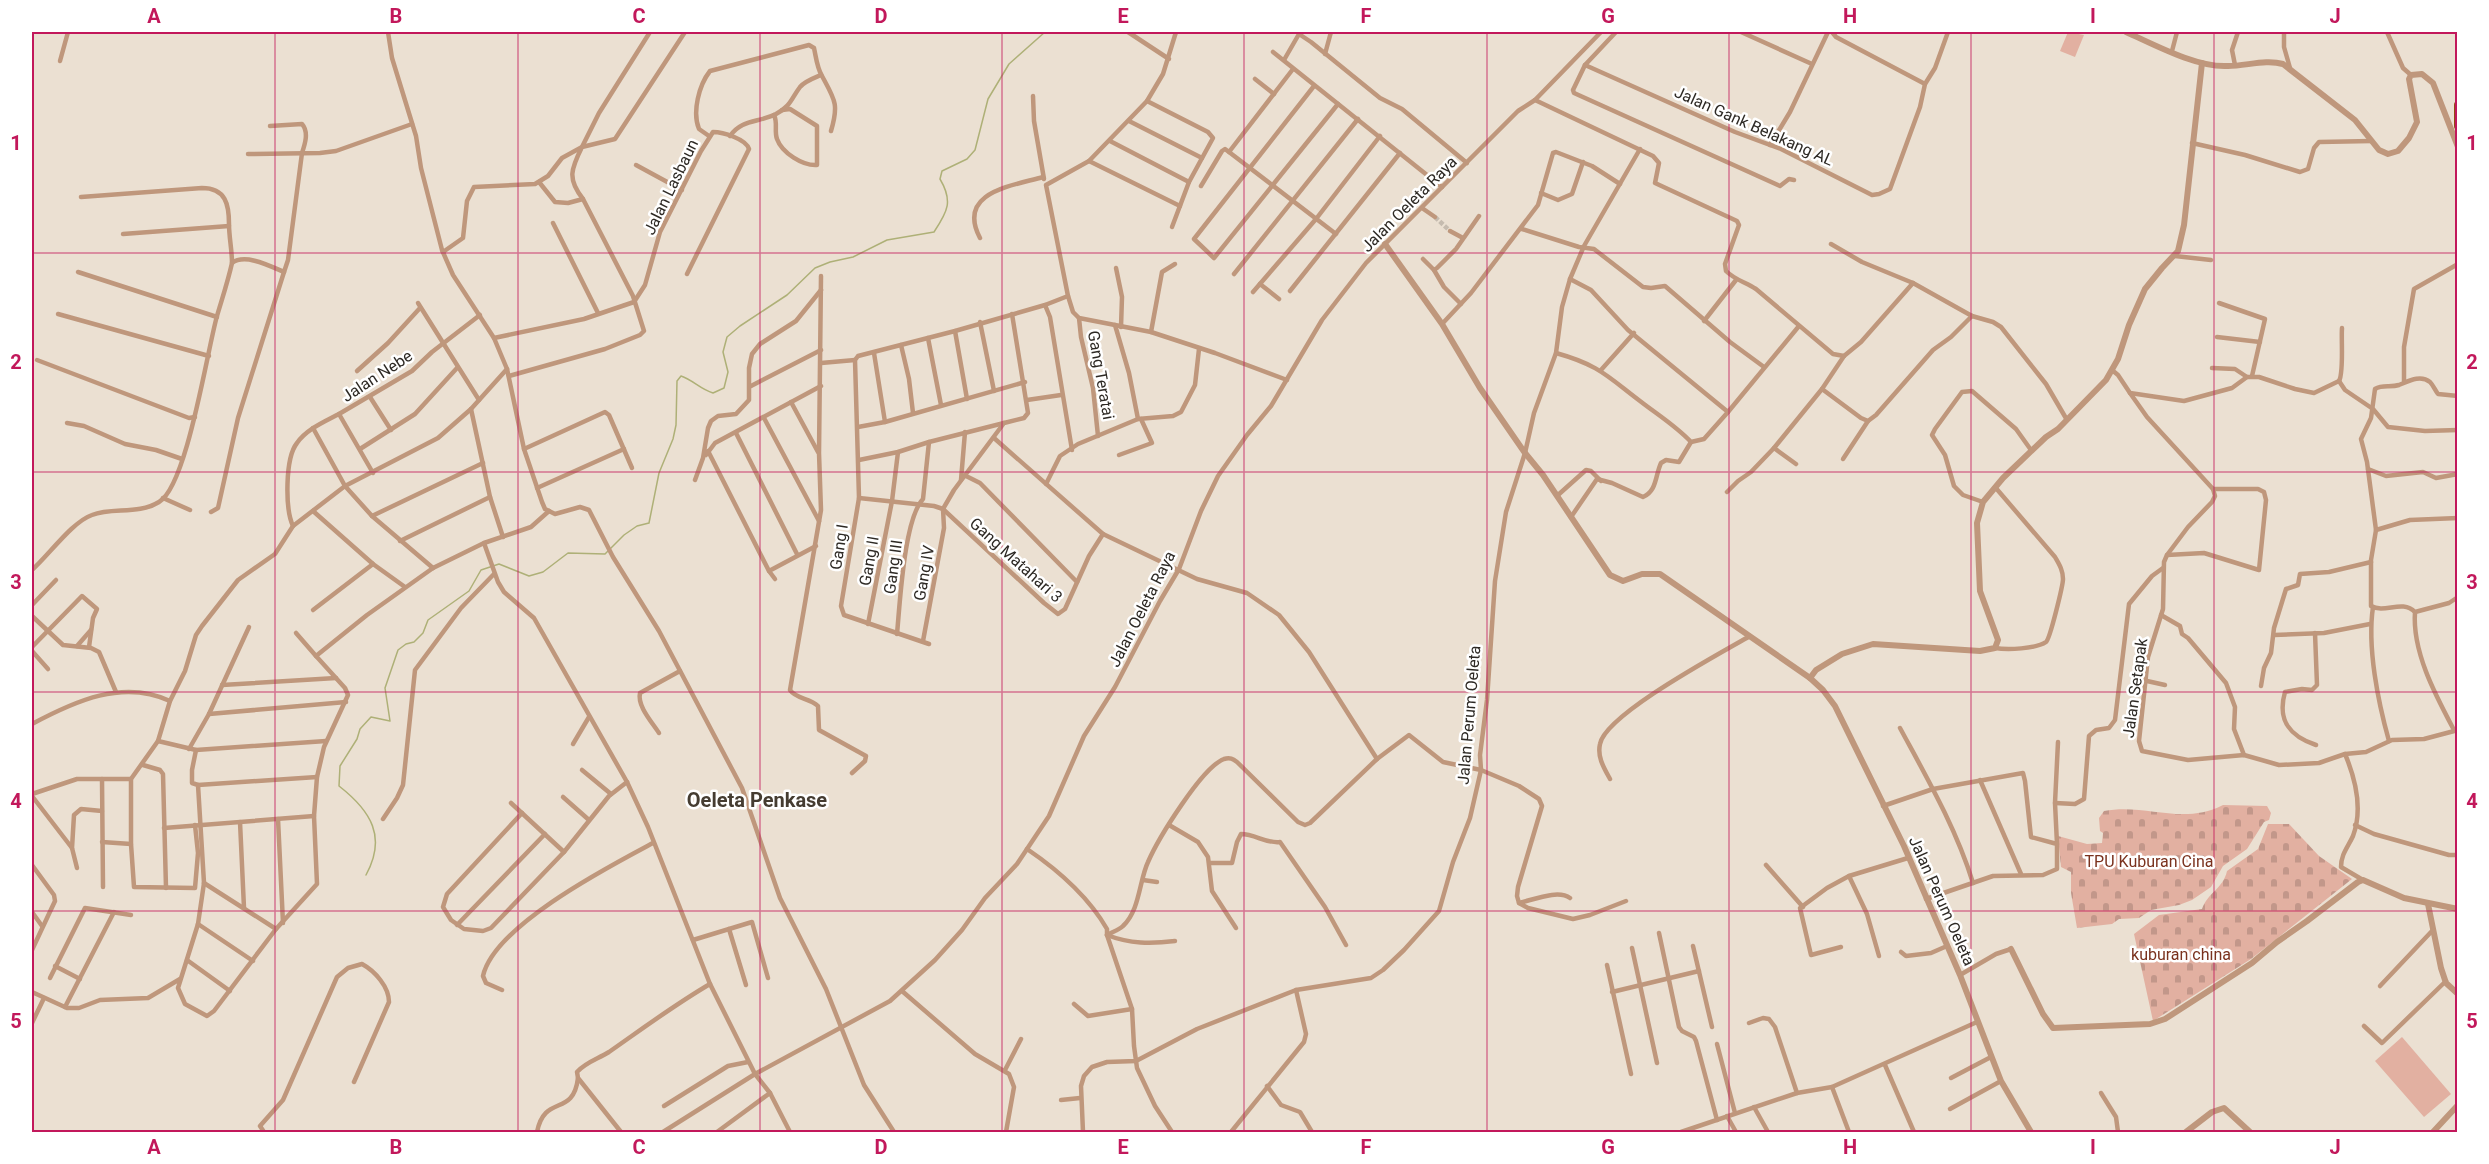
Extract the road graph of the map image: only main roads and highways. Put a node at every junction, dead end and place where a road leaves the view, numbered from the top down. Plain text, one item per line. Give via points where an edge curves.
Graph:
1 (2457, 105) edge
2 (2457, 115) edge
3 (2457, 126) edge

1 - 2 highway
2 - 3 highway

